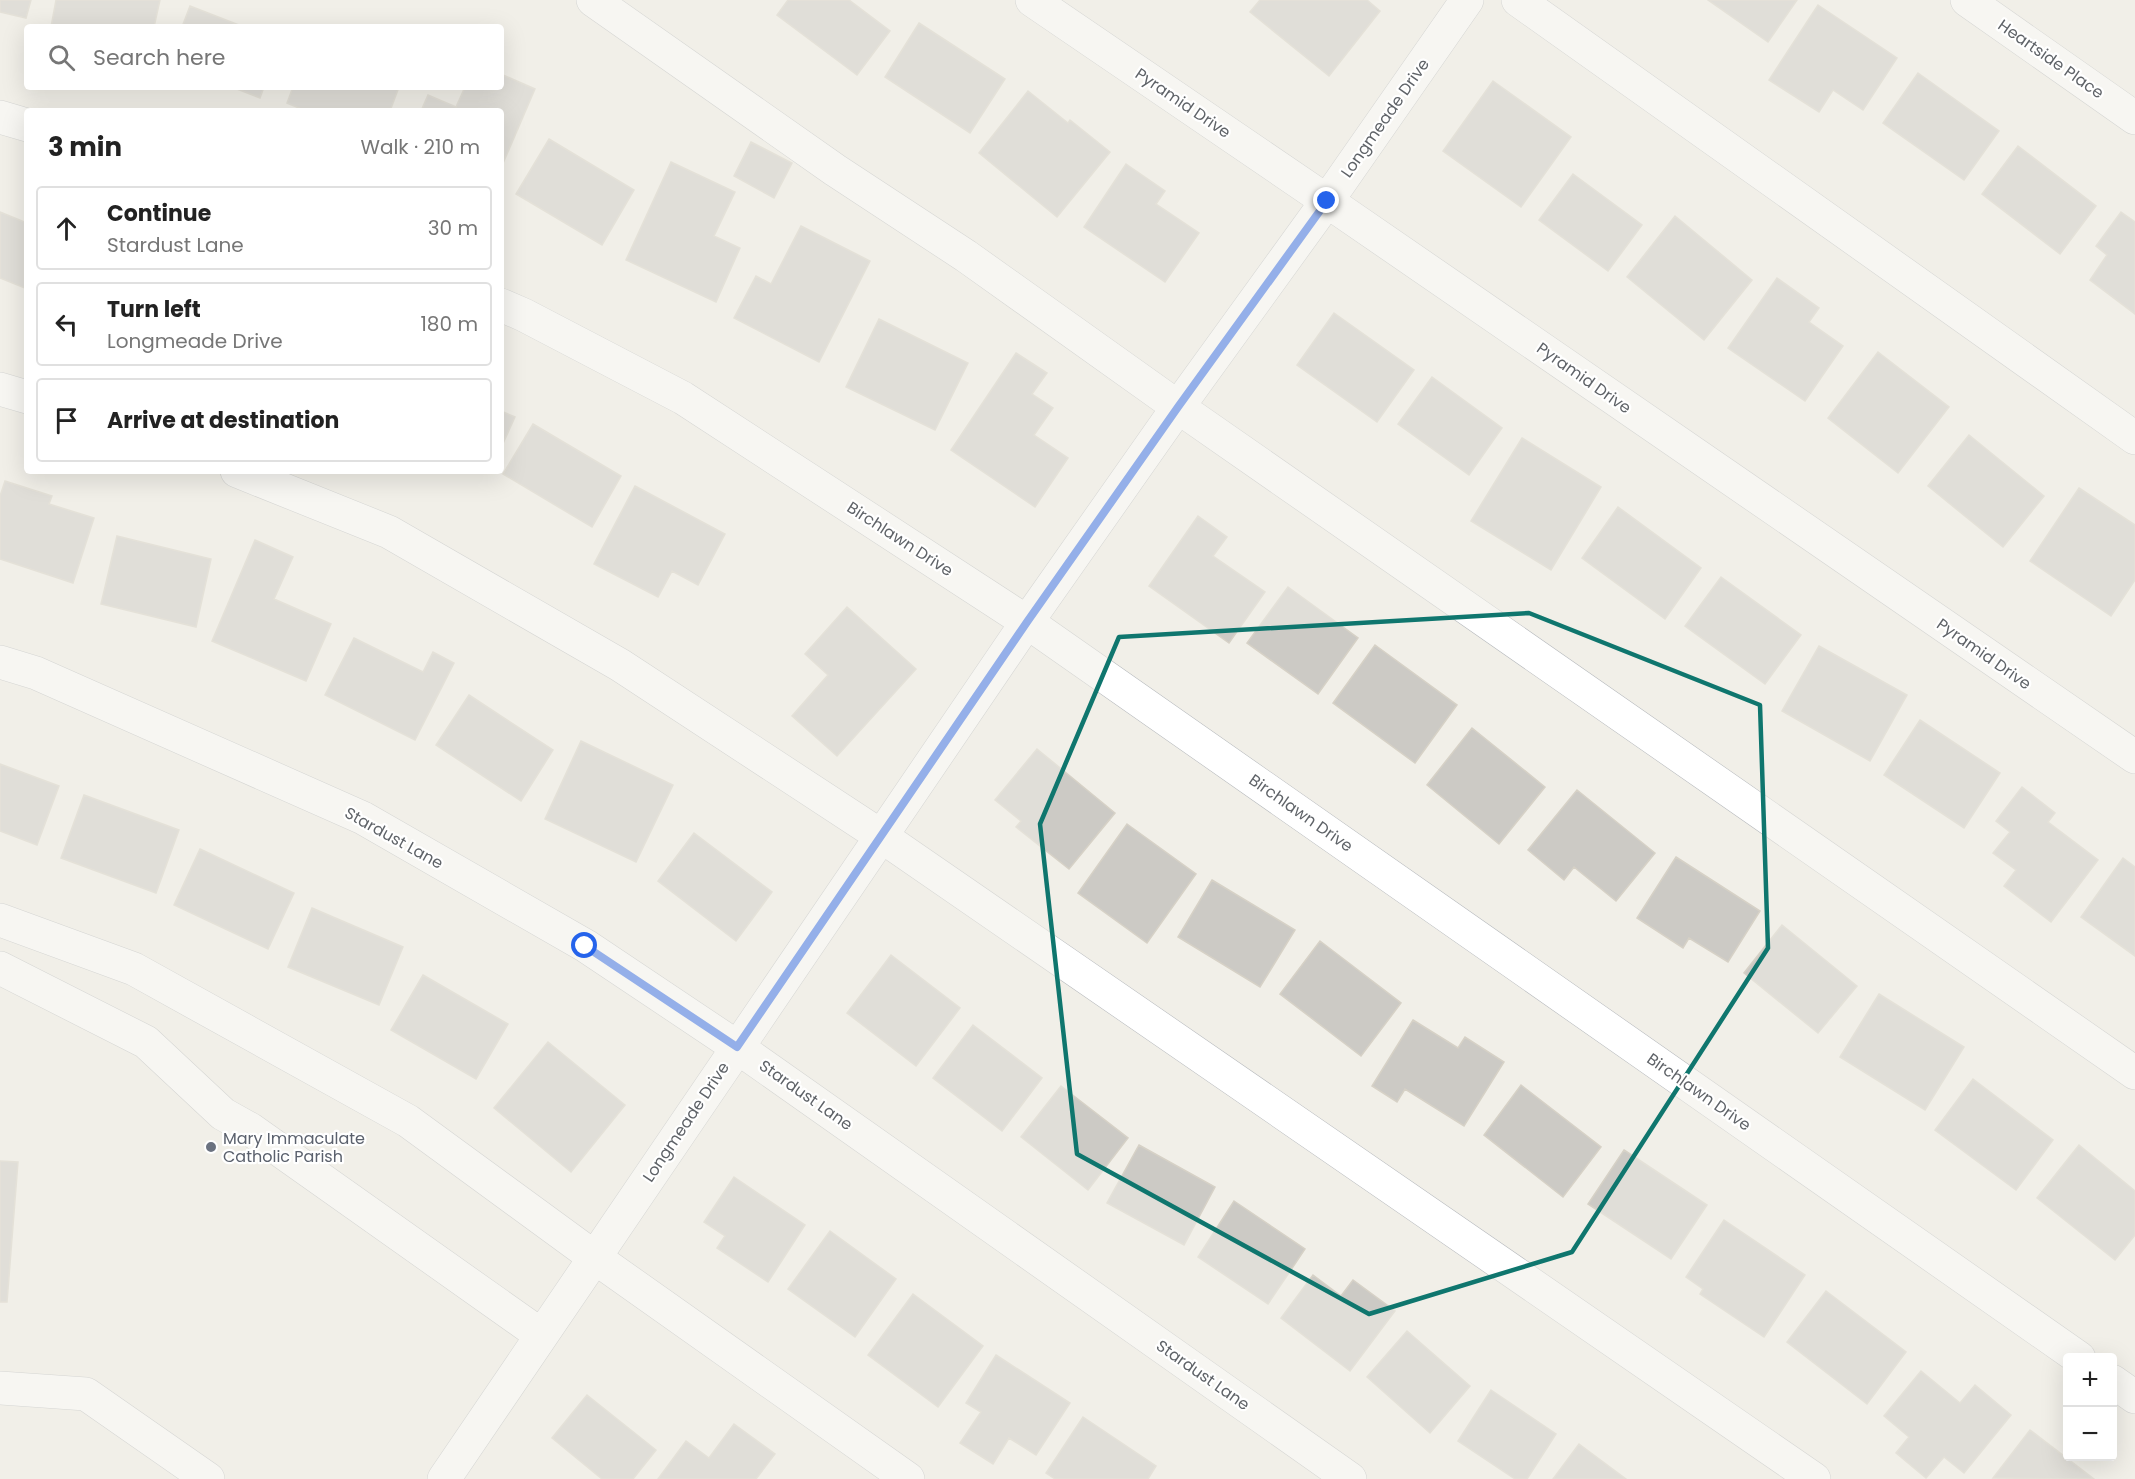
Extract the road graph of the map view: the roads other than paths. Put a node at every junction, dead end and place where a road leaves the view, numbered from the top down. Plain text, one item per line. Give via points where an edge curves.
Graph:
1 (593, 0) edge
2 (1032, 0) edge
3 (1467, 0) edge
4 (1518, 0) edge
5 (1967, 0) edge
6 (0, 117) edge
7 (2135, 118) edge
8 (24, 124) edge
9 (1327, 201) junction
10 (504, 306) edge
11 (0, 389) edge
12 (24, 397) edge
13 (1178, 407) junction
14 (2135, 438) edge
15 (244, 474) edge
16 (1027, 622) junction
17 (0, 662) edge
18 (2135, 758) edge
19 (881, 836) junction
20 (0, 920) edge
21 (0, 968) edge
22 (737, 1047) junction
23 (2135, 1073) edge
24 (594, 1257) junction
25 (541, 1335) junction
26 (2072, 1353) edge
27 (2117, 1384) edge
28 (0, 1388) edge
29 (2135, 1396) edge
30 (208, 1479) edge
31 (444, 1479) edge
32 (908, 1479) edge
33 (1350, 1479) edge
34 (1814, 1479) edge

1 - 13 street
2 - 9 street, Pyramid Drive
3 - 9 street, Longmeade Drive
4 - 14 street
5 - 7 street, Heartside Place
6 - 8 street
9 - 13 street, Longmeade Drive
9 - 18 street, Pyramid Drive
10 - 16 street, Birchlawn Drive via 683,398
11 - 12 street
13 - 16 street, Longmeade Drive
13 - 23 street
15 - 19 street via 389,532 620,665
16 - 19 street, Longmeade Drive
16 - 26 street, Birchlawn Drive
17 - 22 street, Stardust Lane via 36,673 363,818 585,946
19 - 22 street, Longmeade Drive
19 - 34 street
20 - 24 street via 134,969 408,1120
21 - 25 street via 146,1042 223,1114 250,1129
22 - 24 street, Longmeade Drive
22 - 33 street, Stardust Lane
24 - 25 street, Longmeade Drive
24 - 32 street
25 - 31 street, Longmeade Drive
27 - 29 street
28 - 30 street via 86,1394

